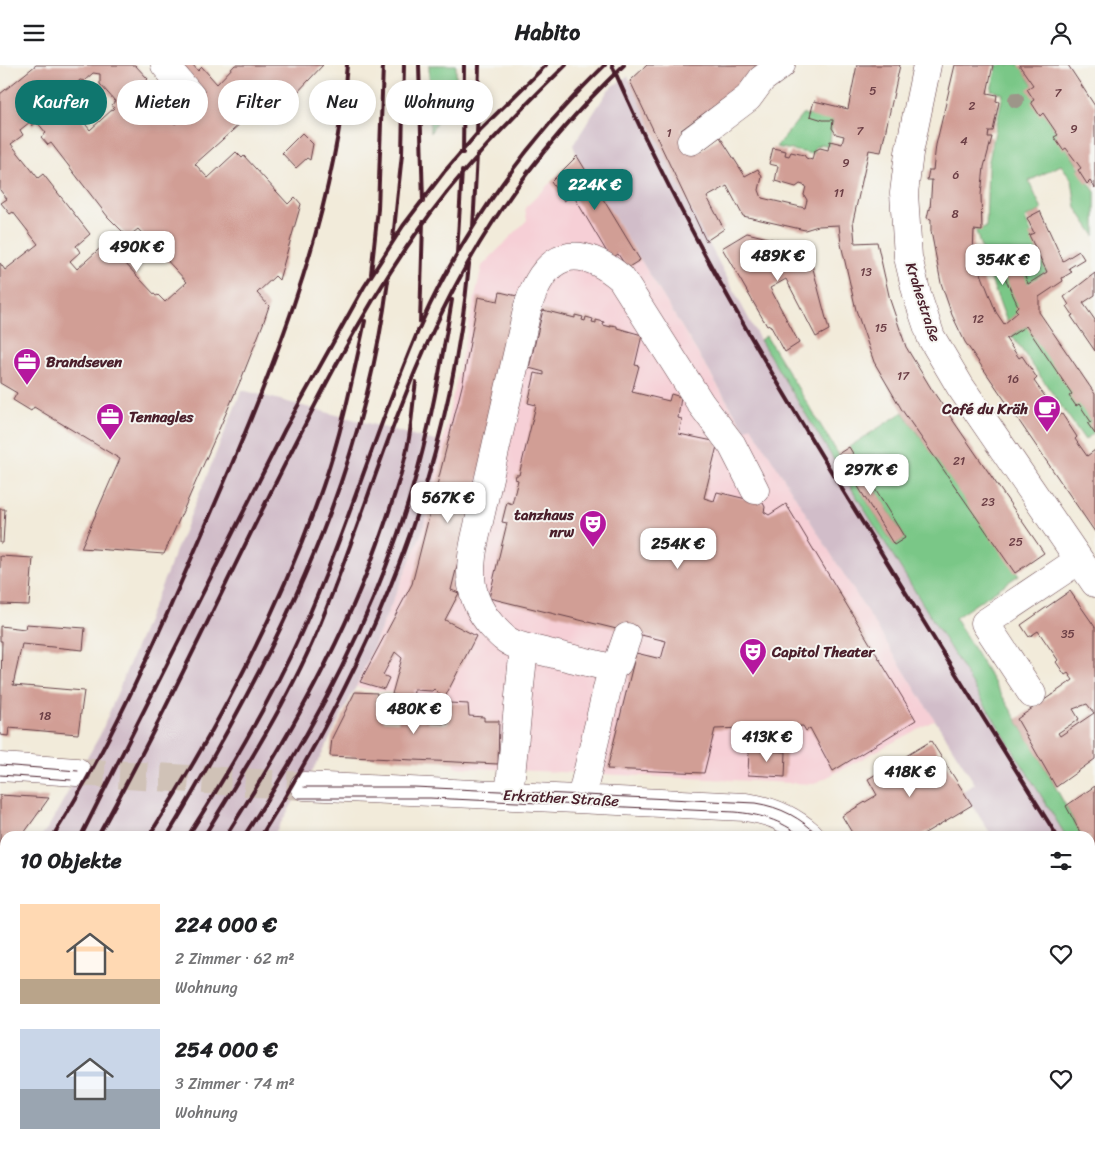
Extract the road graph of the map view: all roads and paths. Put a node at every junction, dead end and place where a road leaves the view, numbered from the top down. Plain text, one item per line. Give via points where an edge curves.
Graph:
1 (165, 65) edge
2 (781, 65) edge
3 (927, 65) edge
4 (178, 80) edge
5 (691, 141) dead end
6 (755, 490) dead end
7 (1079, 560) junction
8 (1095, 583) edge
9 (627, 637) dead end
10 (524, 647) junction
11 (612, 668) junction
12 (1032, 694) dead end
13 (0, 767) edge
14 (77, 772) tunnel mouth
15 (304, 786) tunnel mouth
16 (509, 795) junction
17 (581, 799) junction
18 (804, 831) edge

1 - 4 street
2 - 5 street via 762,79 748,98
3 - 7 street, Krahestraße via 904,193 908,257 917,295 931,337 960,386
6 - 10 street via 732,445 701,403 621,277 606,267 582,259 565,257 555,261 541,276 528,306 470,569 472,589 480,611 502,637
7 - 8 street, Krahestraße
7 - 12 street via 985,623
9 - 11 street via 618,663
10 - 11 street
10 - 16 street
11 - 17 street
13 - 14 street
15 - 16 street, Erkrather Straße
16 - 17 street, Erkrather Straße
17 - 18 street, Erkrather Straße via 760,809 794,823

